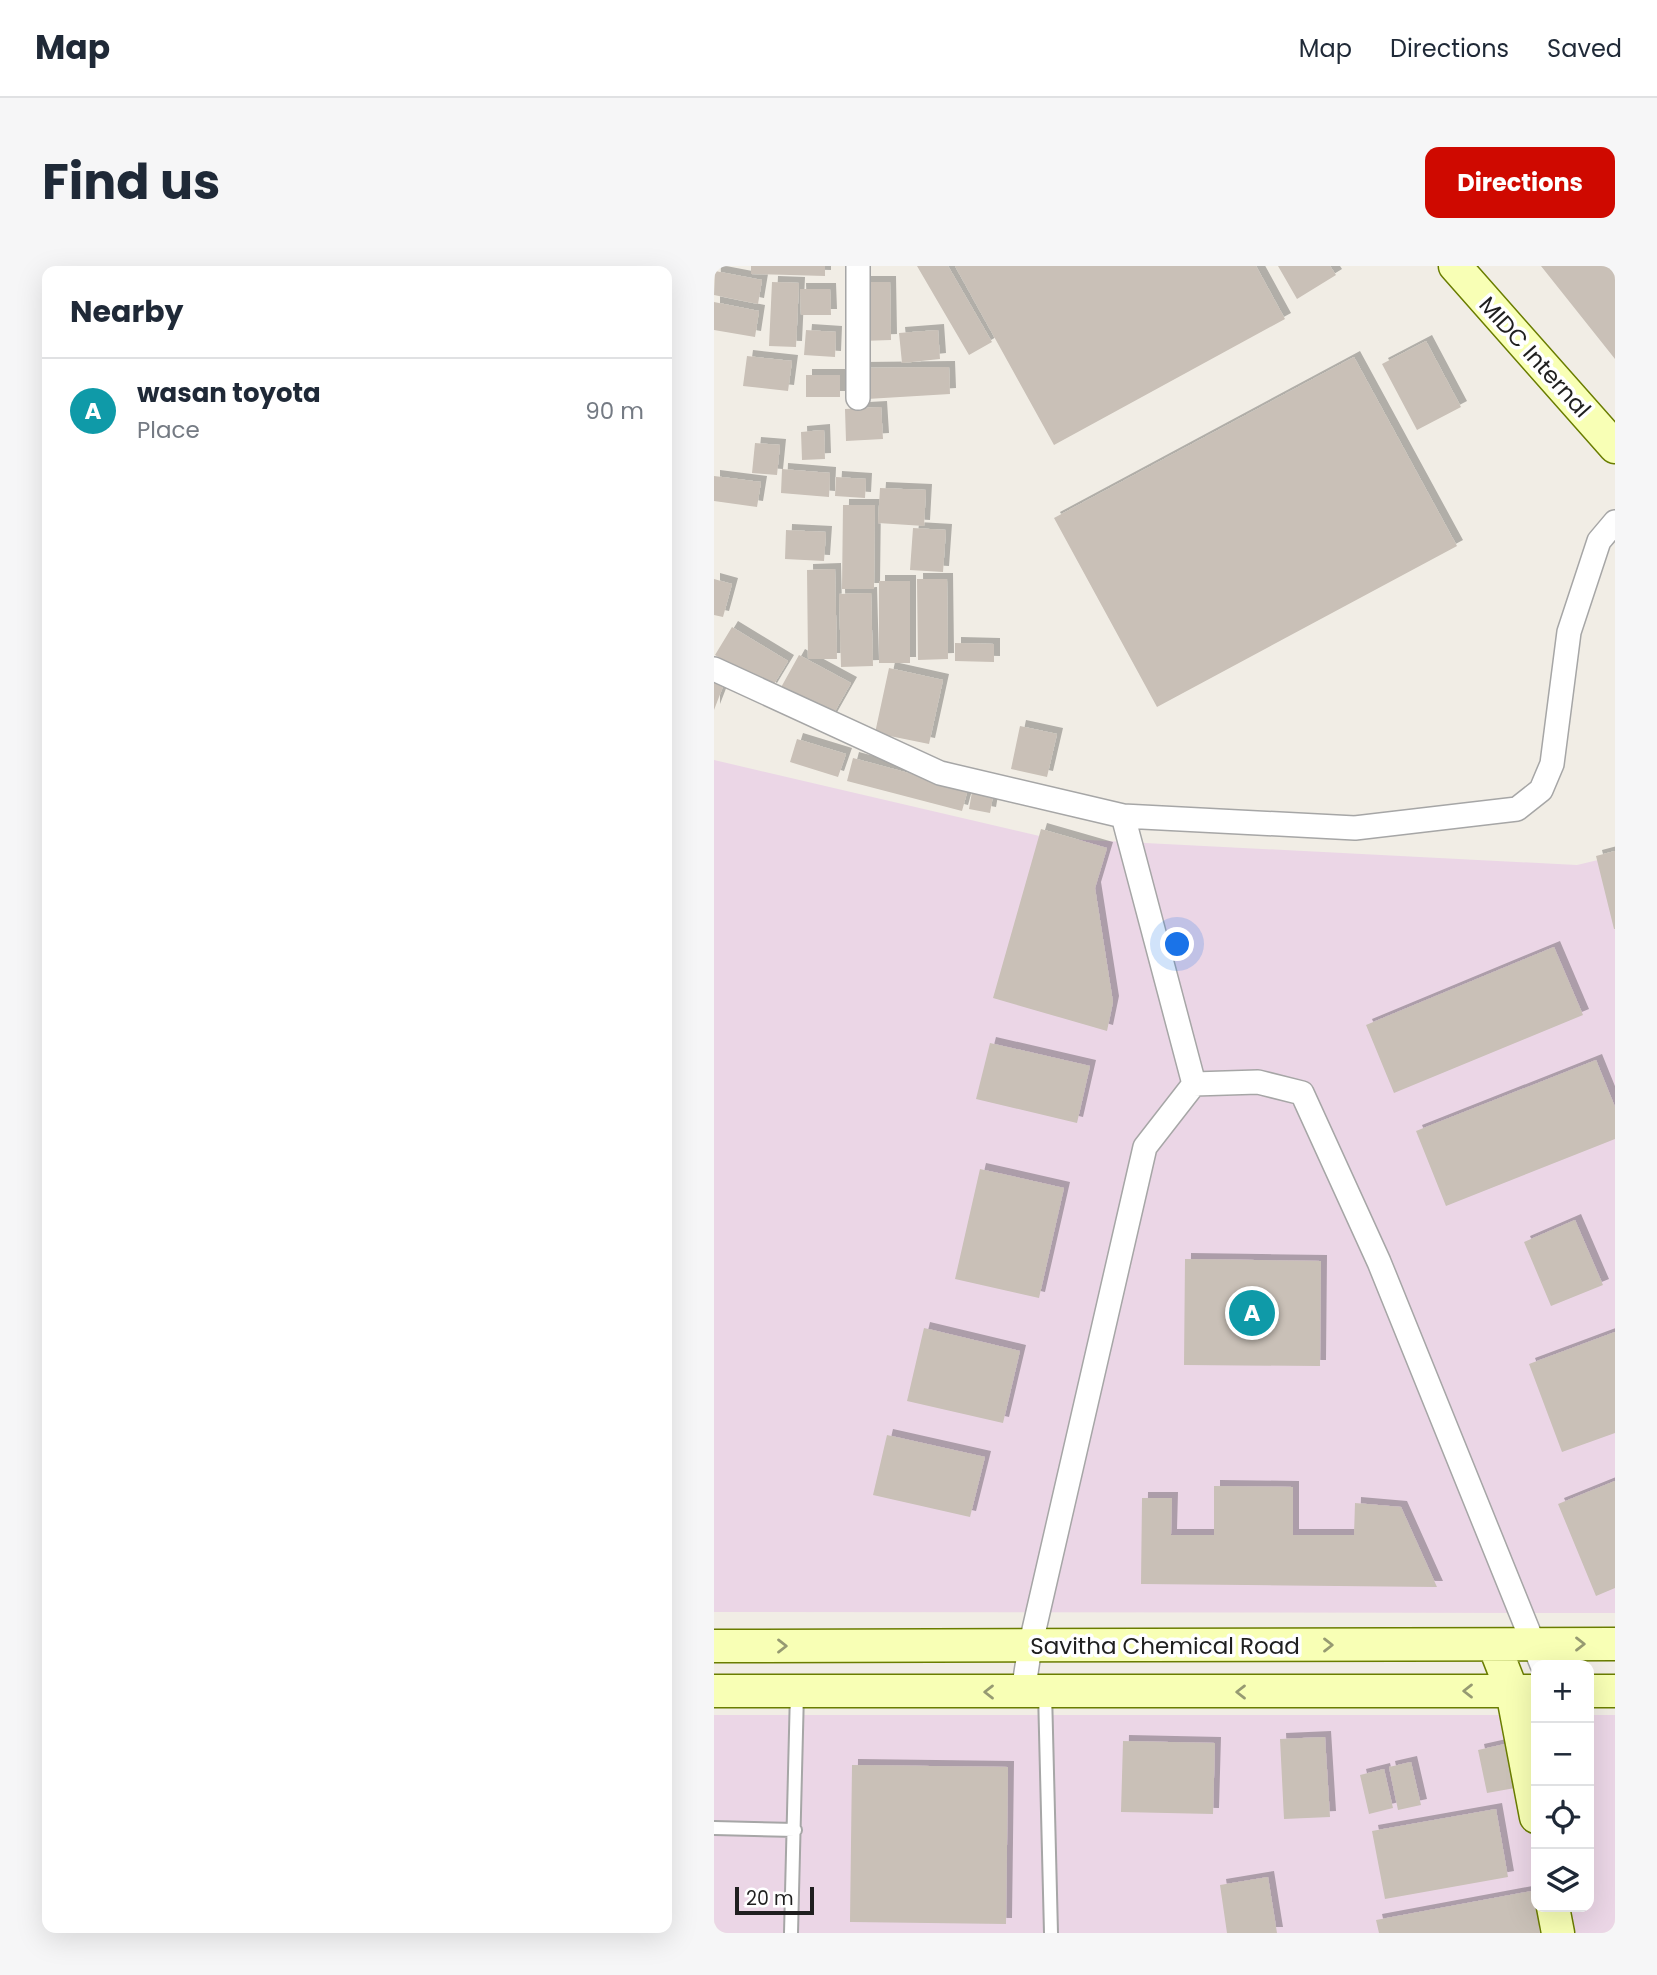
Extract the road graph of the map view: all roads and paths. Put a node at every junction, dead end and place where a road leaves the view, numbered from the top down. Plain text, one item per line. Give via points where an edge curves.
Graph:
1 (858, 266) edge
2 (1455, 266) edge
3 (858, 398) dead end
4 (1615, 447) edge
5 (1615, 522) edge
6 (714, 669) edge
7 (1123, 816) junction
8 (1194, 1084) junction
9 (1615, 1644) edge
10 (1494, 1645) junction
11 (714, 1646) edge
12 (1030, 1647) junction
13 (1538, 1655) edge
14 (714, 1691) edge
15 (1524, 1691) edge
16 (1594, 1691) edge
17 (1615, 1691) edge
18 (797, 1692) junction
19 (1034, 1692) junction
20 (1533, 1786) edge
21 (714, 1828) edge
22 (795, 1830) junction
23 (1554, 1912) edge
24 (791, 1933) edge
25 (1051, 1933) edge
26 (1558, 1933) edge

1 - 3 street
2 - 4 main road, MIDC Internal
5 - 7 street via 1600,541 1569,632 1552,764 1541,790 1517,809 1355,828
6 - 7 street via 940,774
7 - 8 street
8 - 12 street via 1145,1147
8 - 13 street via 1258,1082 1302,1093 1379,1262
13 -> 9 main road, Savitha Chemical Road
12 -> 10 main road, Savitha Chemical Road
10 - 13 main road, Savitha Chemical Road
10 - 15 main road
11 -> 12 main road, Savitha Chemical Road
12 - 19 street
14 - 18 main road, Savitha Chemical Road
15 -> 19 main road, Savitha Chemical Road
15 - 20 main road
16 - 17 main road
19 -> 18 main road, Savitha Chemical Road
18 - 22 lane
19 - 25 lane
21 - 22 lane
22 - 24 lane
23 - 26 main road

